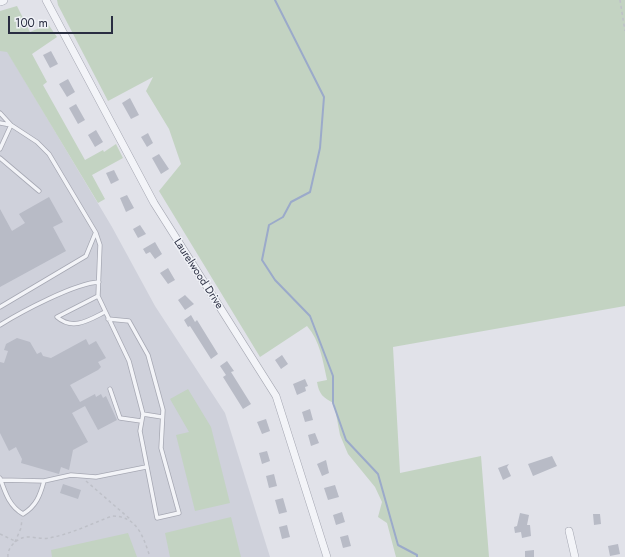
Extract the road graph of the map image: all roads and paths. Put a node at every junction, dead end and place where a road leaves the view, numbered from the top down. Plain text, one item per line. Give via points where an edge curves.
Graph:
1 (3, 0) edge
2 (46, 0) edge
3 (620, 0) edge
4 (0, 1) edge
5 (625, 31) edge
6 (0, 113) edge
7 (0, 123) edge
8 (11, 125) junction
9 (0, 149) edge
10 (0, 158) edge
11 (39, 191) dead end
12 (96, 233) junction
13 (99, 282) junction
14 (98, 296) junction
15 (0, 307) edge
16 (105, 312) junction
17 (108, 319) junction
18 (0, 325) edge
19 (110, 388) dead end
20 (143, 414) junction
21 (162, 417) junction
22 (141, 421) junction
23 (146, 467) junction
24 (77, 476) junction
25 (0, 479) edge
26 (44, 481) junction
27 (23, 514) junction
28 (131, 521) junction
29 (569, 531) dead end
30 (0, 534) edge
31 (14, 542) junction
32 (8, 557) edge
33 (150, 557) edge
34 (327, 557) edge
35 (575, 557) edge

1 - 4 street
2 - 34 street, Laurelwood Drive via 154,203 276,396
3 - 5 path
6 - 8 lane
7 - 8 lane
8 - 9 lane
8 - 12 lane via 37,142 49,154
10 - 11 lane
12 - 13 lane via 100,245
12 - 15 lane via 86,256
13 - 14 lane
13 - 18 lane via 88,282 73,288
14 - 16 lane
14 - 16 lane via 58,317 68,323 82,324
16 - 17 lane
17 - 20 lane via 129,361
17 - 21 lane via 129,321 148,354 161,403
19 - 22 lane via 120,418
20 - 21 lane
20 - 22 lane
21 - 23 lane via 161,448 179,513 157,518
22 - 23 lane via 140,432
23 - 24 lane via 96,477
24 - 26 lane
24 - 28 path
25 - 26 lane
25 - 27 lane via 1,486 14,509
26 - 27 lane via 33,508
27 - 31 path via 21,528
28 - 31 path via 112,516 48,539 25,537
28 - 33 path via 139,528
29 - 35 street
30 - 31 path
31 - 32 path

